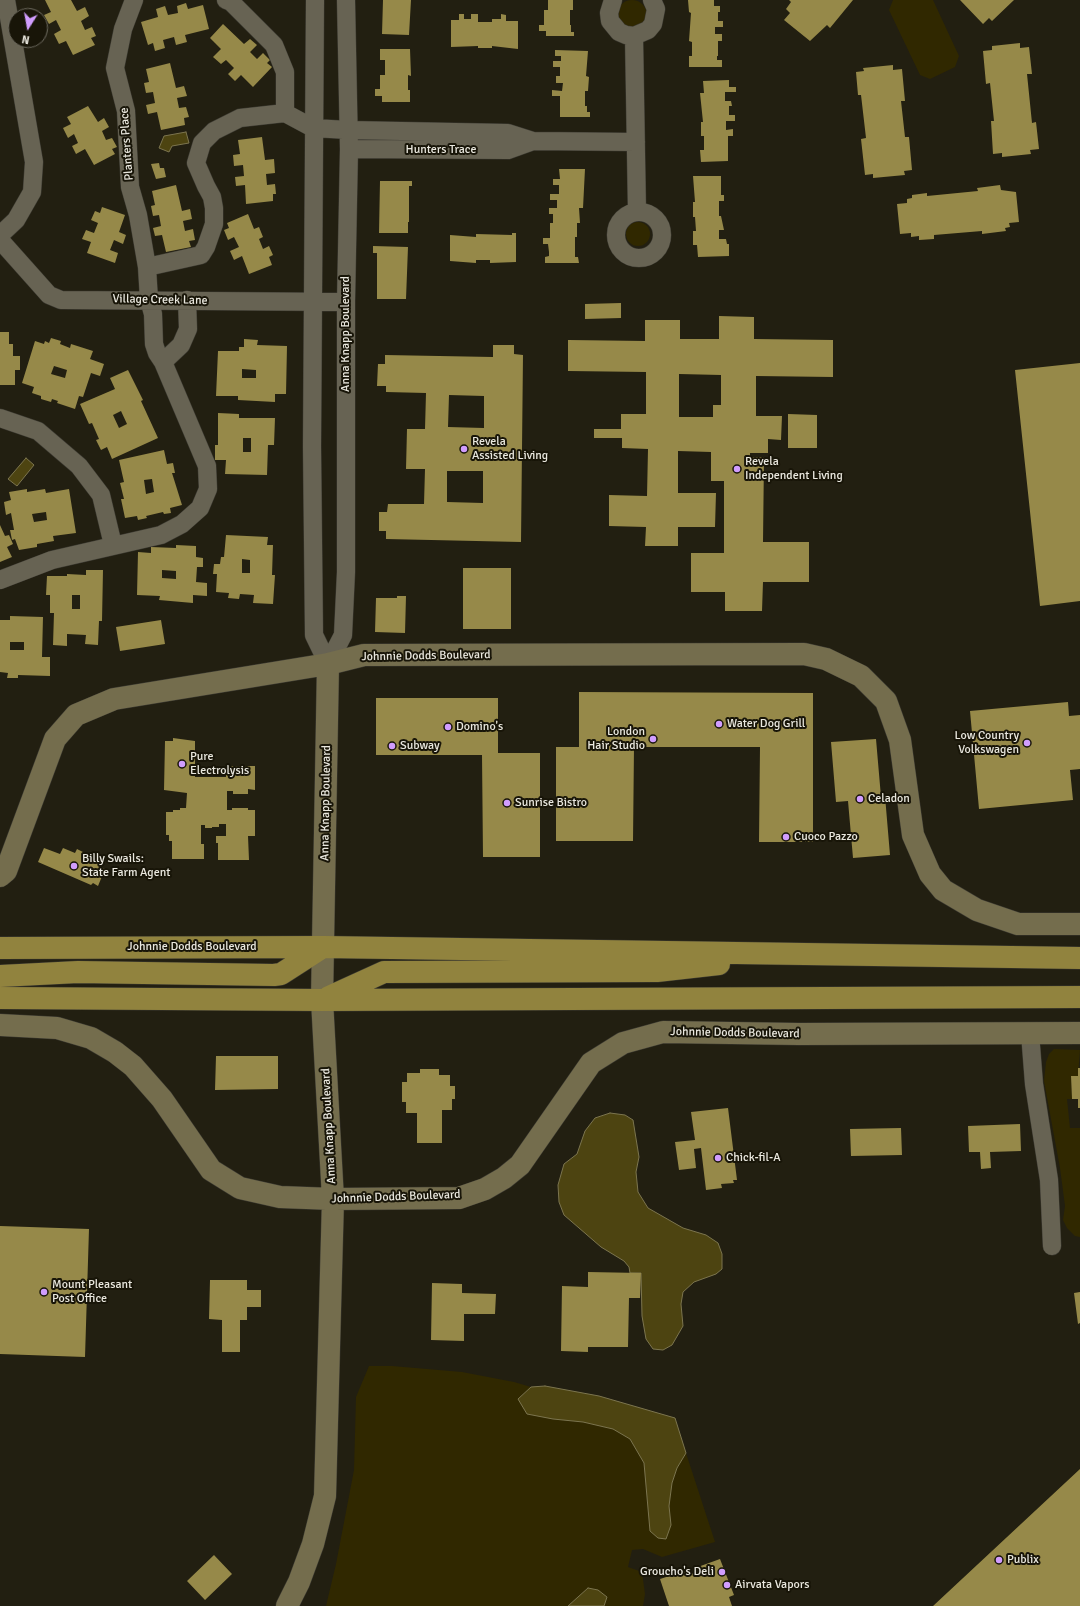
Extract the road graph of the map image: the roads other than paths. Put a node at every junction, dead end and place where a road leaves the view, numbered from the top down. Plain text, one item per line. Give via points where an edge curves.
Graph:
1 (6, 0) edge
2 (134, 0) edge
3 (226, 0) edge
4 (314, 0) edge
5 (346, 0) edge
6 (613, 0) edge
7 (652, 0) edge
8 (634, 36) junction
9 (285, 113) junction
10 (313, 128) junction
11 (348, 130) junction
12 (533, 141) junction
13 (636, 142) junction
14 (349, 149) junction
15 (637, 212) dead end
16 (0, 235) edge
17 (0, 240) edge
18 (147, 267) junction
19 (149, 300) junction
20 (187, 300) junction
21 (313, 302) junction
22 (346, 302) junction
23 (164, 362) junction
24 (0, 418) edge
25 (113, 545) junction
26 (0, 580) edge
27 (328, 664) junction
28 (0, 876) edge
29 (1080, 924) edge
30 (323, 947) junction
31 (0, 948) edge
32 (814, 954) junction
33 (1080, 958) edge
34 (0, 976) edge
35 (1080, 997) edge
36 (0, 998) edge
37 (322, 1000) junction
38 (0, 1025) edge
39 (1030, 1033) junction
40 (1080, 1033) edge
41 (333, 1199) junction
42 (1052, 1246) dead end
43 (287, 1606) edge

1 - 16 street via 34,162 32,192 16,220
2 - 18 street, Planters Place via 123,29 115,68 126,110 130,187 138,215
3 - 9 street via 274,45 286,72
4 - 10 street, Anna Knapp Boulevard
5 - 11 street, Anna Knapp Boulevard
6 - 8 street via 609,13 610,21 618,32
7 - 8 street via 656,9 653,24 648,30
8 - 13 street
9 - 10 street
9 - 18 street via 240,118 214,131 202,143 196,162 212,197 214,208 214,224 206,247 200,255
10 - 11 street, Hunters Trace
10 - 21 street, Anna Knapp Boulevard
11 - 12 street, Hunters Trace via 508,133
11 - 14 street, Anna Knapp Boulevard
12 - 13 street, Hunters Trace
12 - 14 street, Hunters Trace via 508,150
13 - 15 street
14 - 22 street, Anna Knapp Boulevard
17 - 19 street, Village Creek Lane via 49,294 61,300
18 - 19 street, Planters Place
19 - 20 street, Village Creek Lane
19 - 23 street, Planters Place via 153,314 154,344
20 - 21 street, Village Creek Lane
20 - 23 street via 188,329 181,345
21 - 22 street, Village Creek Lane
21 - 27 street, Anna Knapp Boulevard via 314,635
22 - 27 street, Anna Knapp Boulevard via 345,596 343,635
23 - 25 street, Planters Place via 207,466 208,489 200,508 182,524 161,535
24 - 25 street via 38,431 79,466 101,495
25 - 26 street, Planters Place via 52,560
27 - 28 street, Johnnie Dodds Boulevard via 114,699 76,715 55,739 6,871
27 - 29 street, Johnnie Dodds Boulevard via 364,655 804,654 826,659 861,676 886,701 900,740 913,835 930,874 943,890 977,910 1018,924
27 - 30 street, Anna Knapp Boulevard
30 - 31 highway, Johnnie Dodds Boulevard
30 - 32 highway, Johnnie Dodds Boulevard
30 - 34 highway via 281,974 274,975 78,972
30 - 37 street, Anna Knapp Boulevard
32 - 33 highway, Johnnie Dodds Boulevard
32 - 37 highway via 657,971 384,972
35 - 37 highway
36 - 37 highway
37 - 41 street, Anna Knapp Boulevard
38 - 41 street, Johnnie Dodds Boulevard via 57,1028 91,1038 115,1052 133,1066 162,1099 211,1170 240,1188 280,1197
39 - 40 street, Johnnie Dodds Boulevard
39 - 41 street, Johnnie Dodds Boulevard via 663,1032 623,1043 591,1063 520,1165 485,1189 459,1198
39 - 42 street via 1034,1084 1049,1180
41 - 43 street, Anna Knapp Boulevard via 325,1496 300,1582

